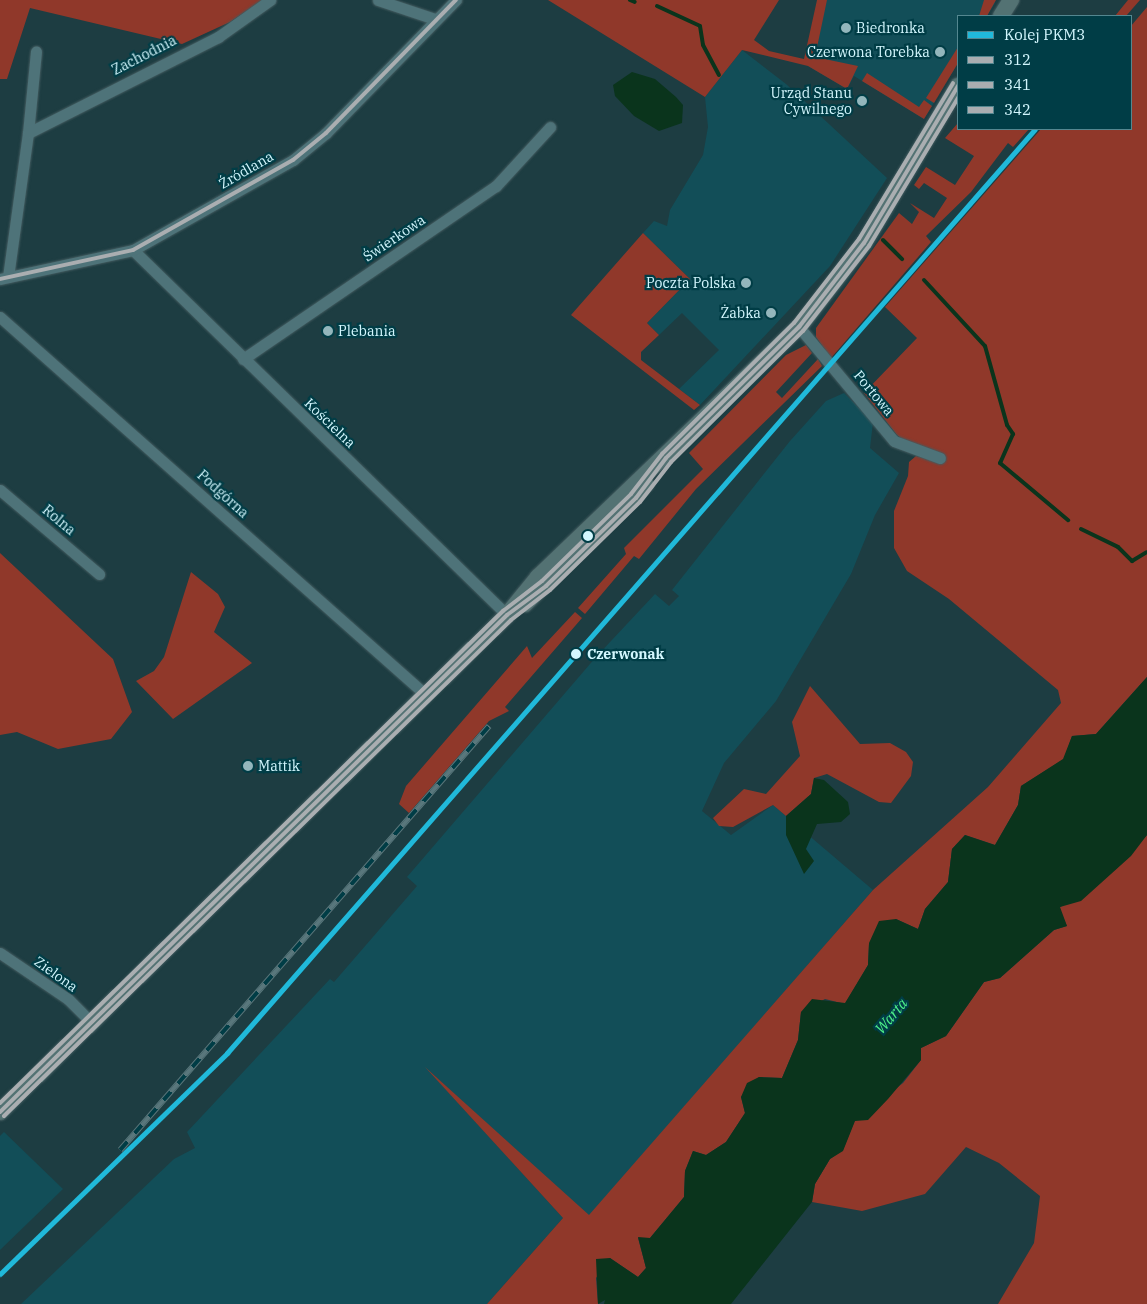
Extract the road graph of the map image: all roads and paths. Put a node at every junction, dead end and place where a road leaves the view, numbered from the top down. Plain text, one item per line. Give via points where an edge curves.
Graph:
1 (270, 0) edge
2 (378, 0) edge
3 (456, 0) edge
4 (1011, 0) edge
5 (1002, 15) edge
6 (435, 19) junction
7 (36, 51) dead end
8 (957, 88) edge
9 (550, 127) dead end
10 (28, 133) junction
11 (133, 250) junction
12 (4, 278) edge
13 (0, 316) edge
14 (799, 326) junction
15 (243, 359) junction
16 (940, 458) dead end
17 (0, 490) edge
18 (99, 574) dead end
19 (507, 615) junction
20 (426, 695) junction
21 (0, 953) edge
22 (91, 1022) junction
23 (0, 1112) edge

1 - 10 street, Zachodnia via 218,37
2 - 6 street
3 - 6 street, Źródlana
4 - 5 main road
6 - 11 street, Źródlana via 310,148
7 - 10 street
8 - 14 main road via 864,243
9 - 15 street, Świerkowa via 496,186
10 - 12 street
11 - 12 street, Źródlana
11 - 15 street, Kościelna
13 - 20 street, Podgórna
14 - 16 street, Portowa via 894,441
14 - 19 main road via 666,458 538,577
15 - 19 street, Kościelna
17 - 18 street, Rolna
19 - 20 main road
20 - 22 main road
21 - 22 street, Zielona via 68,999
22 - 23 main road

